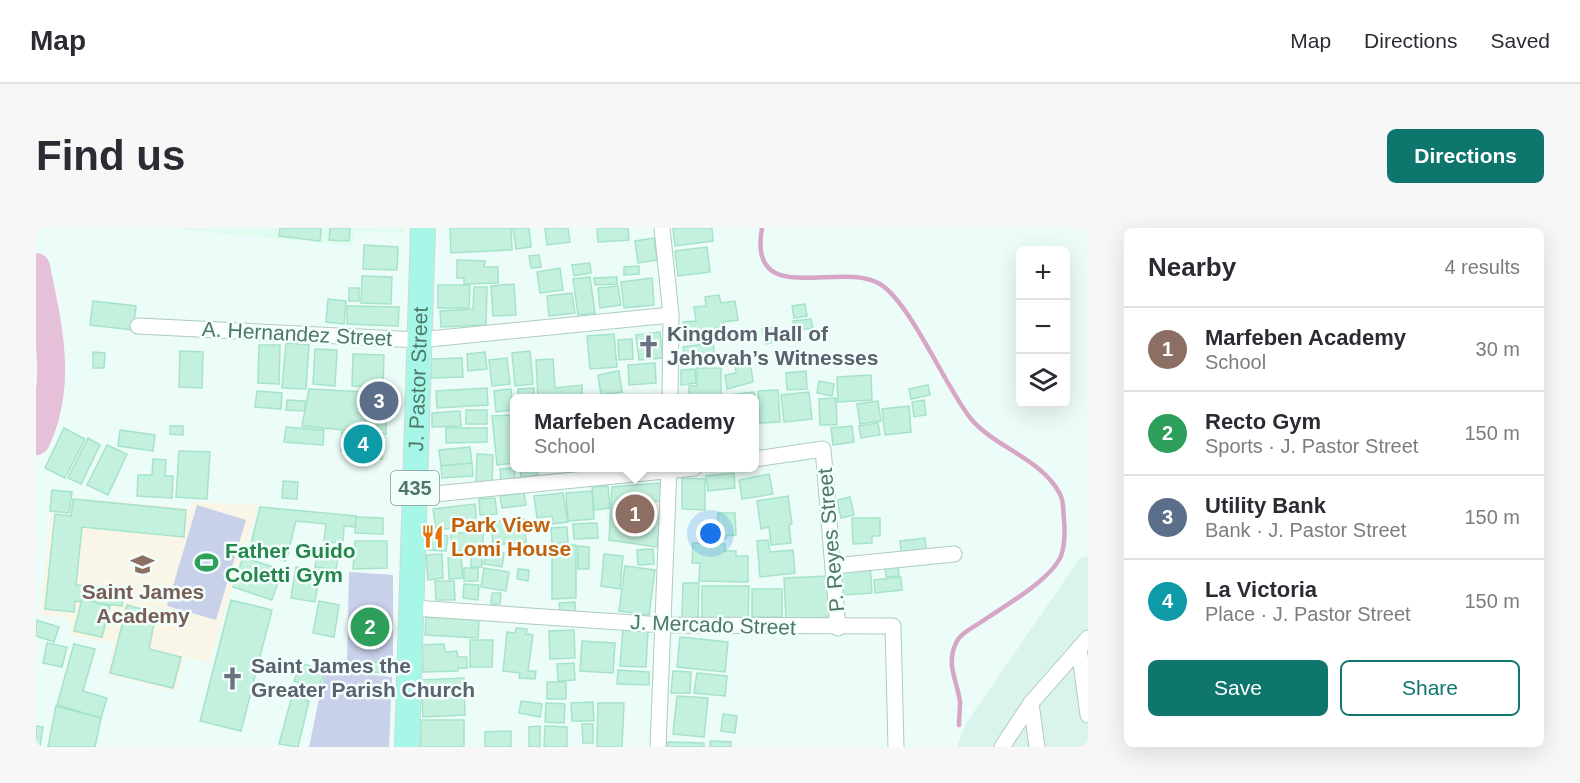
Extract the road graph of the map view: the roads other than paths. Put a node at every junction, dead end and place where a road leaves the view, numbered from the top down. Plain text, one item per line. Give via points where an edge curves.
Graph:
1 (423, 228) edge
2 (662, 228) edge
3 (670, 315) junction
4 (138, 326) dead end
5 (419, 340) junction
6 (670, 394) edge
7 (759, 458) edge
8 (641, 472) edge
9 (669, 472) edge
10 (415, 496) junction
11 (954, 554) dead end
12 (834, 566) junction
13 (413, 608) junction
14 (663, 625) junction
15 (838, 627) junction
16 (1083, 643) edge
17 (1031, 703) junction
18 (1088, 715) edge
19 (407, 747) edge
20 (658, 747) edge
21 (896, 747) edge
22 (1002, 747) edge
23 (1037, 747) edge

1 - 5 main road, J. Pastor Street / 435
2 - 3 street
3 - 5 street, A. Hernandez Street
3 - 6 street
4 - 5 street, A. Hernandez Street
5 - 10 main road, J. Pastor Street / 435
7 - 12 street, P. Reyes Street via 823,449
8 - 10 street
9 - 14 street
10 - 13 main road, J. Pastor Street / 435
11 - 12 street
12 - 15 street, P. Reyes Street
13 - 14 street, J. Mercado Street
13 - 19 main road, J. Pastor Street / 435
14 - 15 street, J. Mercado Street
14 - 20 street
15 - 21 street, J. Mercado Street via 893,626
16 - 17 street
16 - 18 street
17 - 22 street
17 - 23 street

